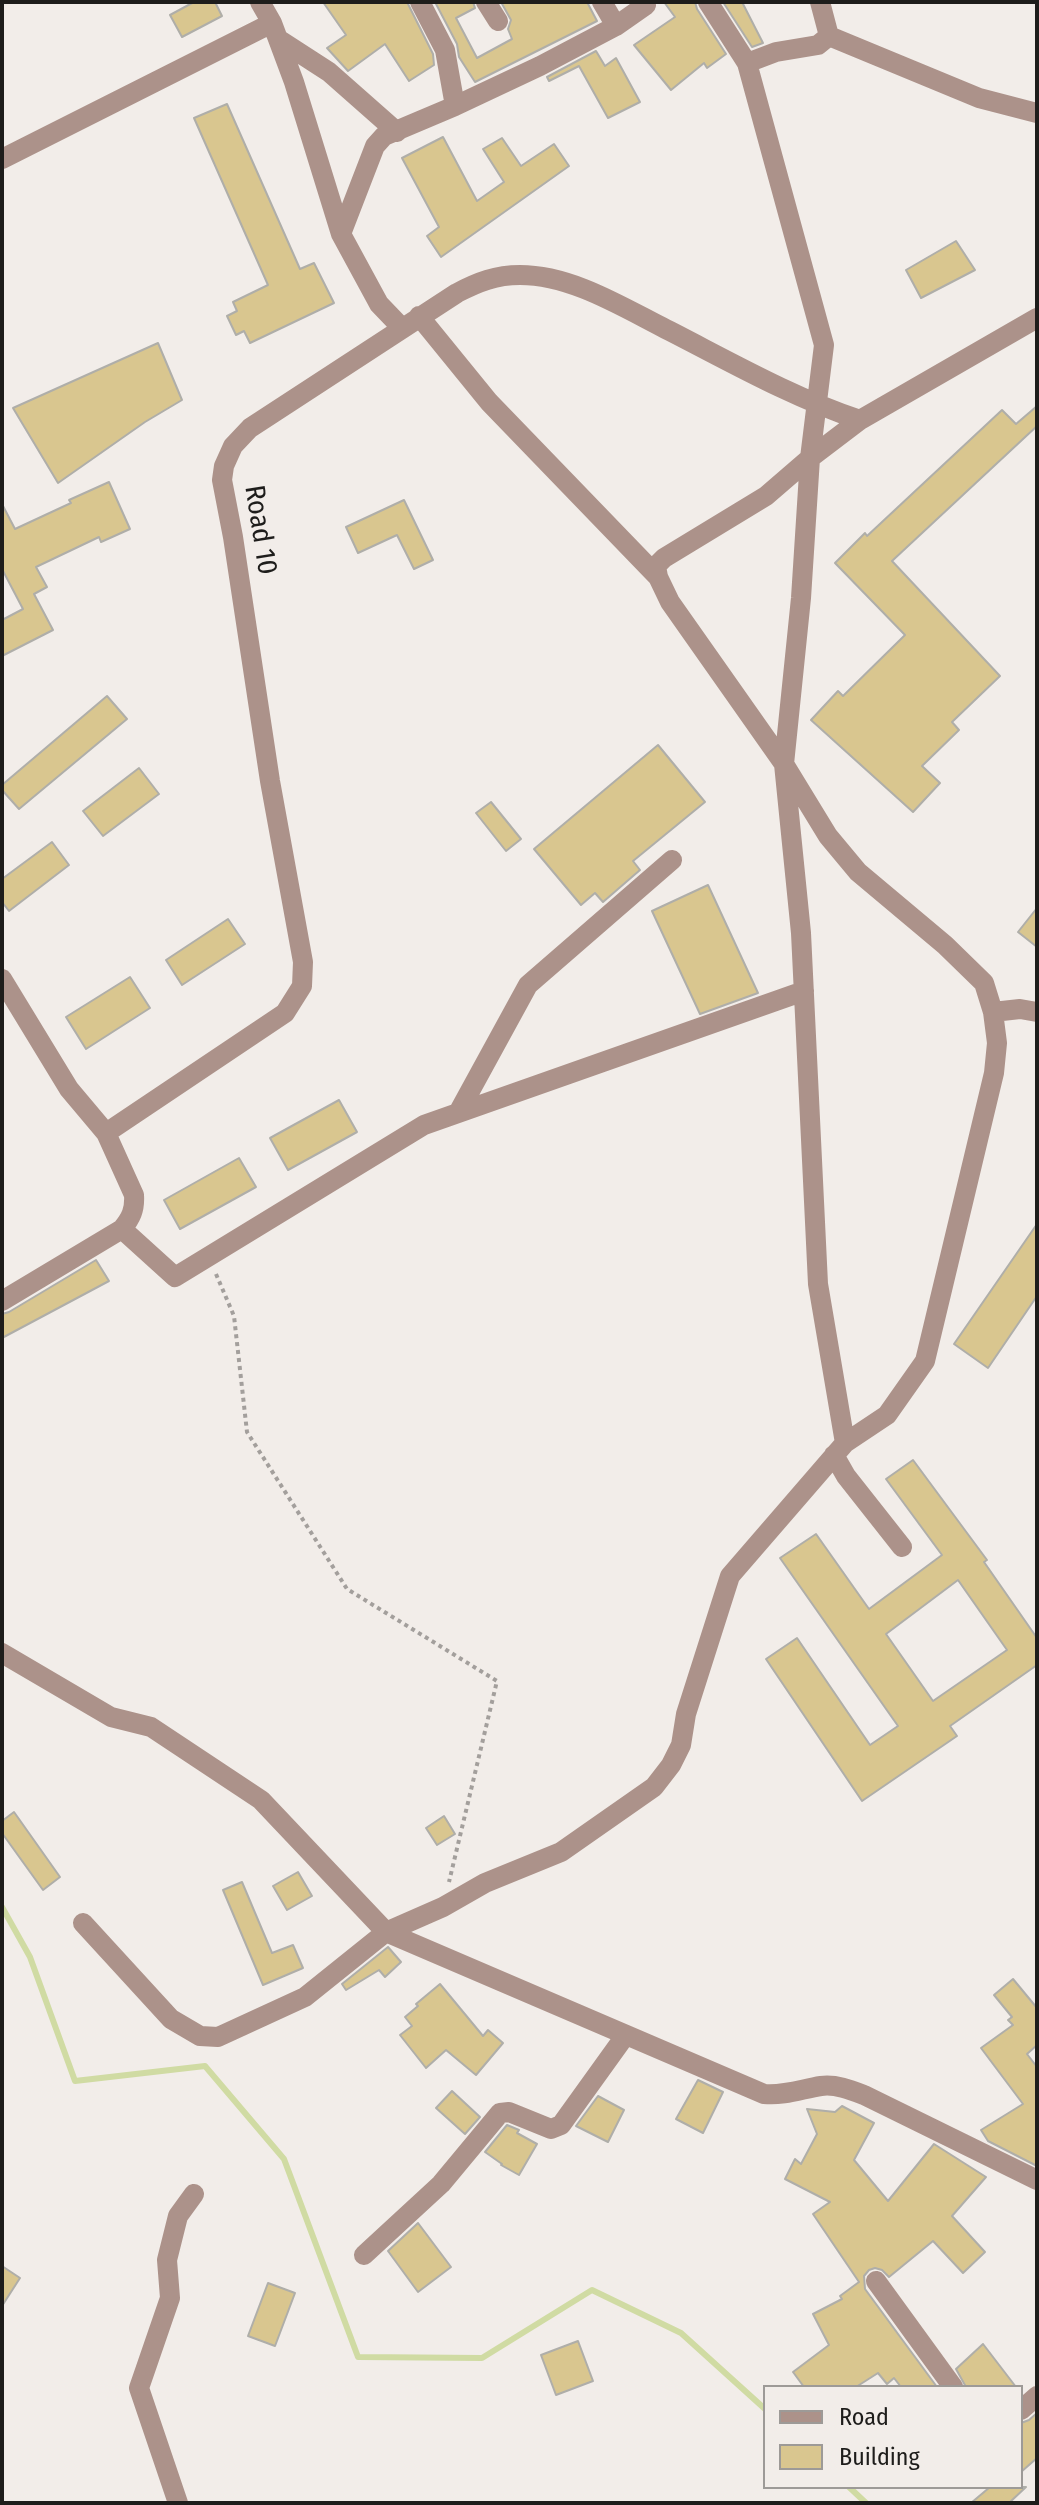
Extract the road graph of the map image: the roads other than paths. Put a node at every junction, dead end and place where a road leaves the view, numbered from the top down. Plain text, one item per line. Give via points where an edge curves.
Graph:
1 (260, 2) edge
2 (420, 2) edge
3 (486, 2) edge
4 (602, 2) edge
5 (708, 2) edge
6 (820, 2) edge
7 (646, 5) dead end
8 (498, 21) dead end
9 (616, 26) junction
10 (275, 31) junction
11 (829, 36) junction
12 (747, 63) junction
13 (455, 106) junction
14 (1037, 113) edge
15 (397, 132) junction
16 (2, 159) edge
17 (341, 234) junction
18 (1037, 318) edge
19 (411, 322) junction
20 (818, 406) junction
21 (860, 420) junction
22 (810, 458) junction
23 (658, 577) junction
24 (784, 764) junction
25 (672, 860) dead end
26 (2, 979) edge
27 (804, 991) junction
28 (993, 1012) junction
29 (1037, 1012) edge
30 (458, 1113) junction
31 (106, 1133) junction
32 (122, 1229) junction
33 (2, 1301) edge
34 (840, 1449) junction
35 (902, 1547) dead end
36 (2, 1653) edge
37 (83, 1923) dead end
38 (386, 1932) junction
39 (625, 2036) junction
40 (1037, 2180) edge
41 (194, 2194) dead end
42 (364, 2255) dead end
43 (876, 2281) dead end
44 (952, 2385) edge
45 (178, 2503) edge

1 - 10 street
2 - 13 street via 445,50
3 - 8 street
4 - 9 street
5 - 12 street
6 - 11 street
7 - 9 street
9 - 13 street
10 - 15 street
10 - 16 street
10 - 17 street
11 - 12 street via 818,45
11 - 14 street via 979,98
12 - 20 street via 824,345
13 - 15 street
15 - 17 street via 375,146
17 - 19 street via 379,304
18 - 21 street
19 - 20 street, Road 10 via 483,279 522,275 551,280 621,306
19 - 23 street
19 - 31 street, Road 10 via 250,428 224,466 222,480 303,962 302,986 285,1013
20 - 21 street, Road 10
20 - 22 street
21 - 22 street
22 - 23 street via 766,496 664,558 656,566
22 - 24 street
23 - 24 street via 670,602
24 - 27 street
24 - 28 street via 828,836 858,872 984,983
25 - 30 street via 528,985
26 - 31 street via 69,1089
27 - 30 street
27 - 34 street via 818,1284
28 - 29 street
28 - 34 street via 994,1073 925,1361 887,1415
30 - 32 street via 424,1125 175,1277
31 - 32 street via 134,1195 132,1217
32 - 33 street
34 - 35 street via 846,1476
34 - 38 street via 730,1576 697,1674 681,1745 654,1787 561,1852
36 - 38 street via 111,1717 151,1727 261,1800
37 - 38 street via 171,2019 209,2038 305,1997
38 - 39 street
39 - 40 street via 764,2094 824,2086 849,2089
39 - 42 street via 561,2125 551,2129 500,2113 441,2184
41 - 45 street via 178,2216 167,2260 170,2298 139,2388
43 - 44 street

